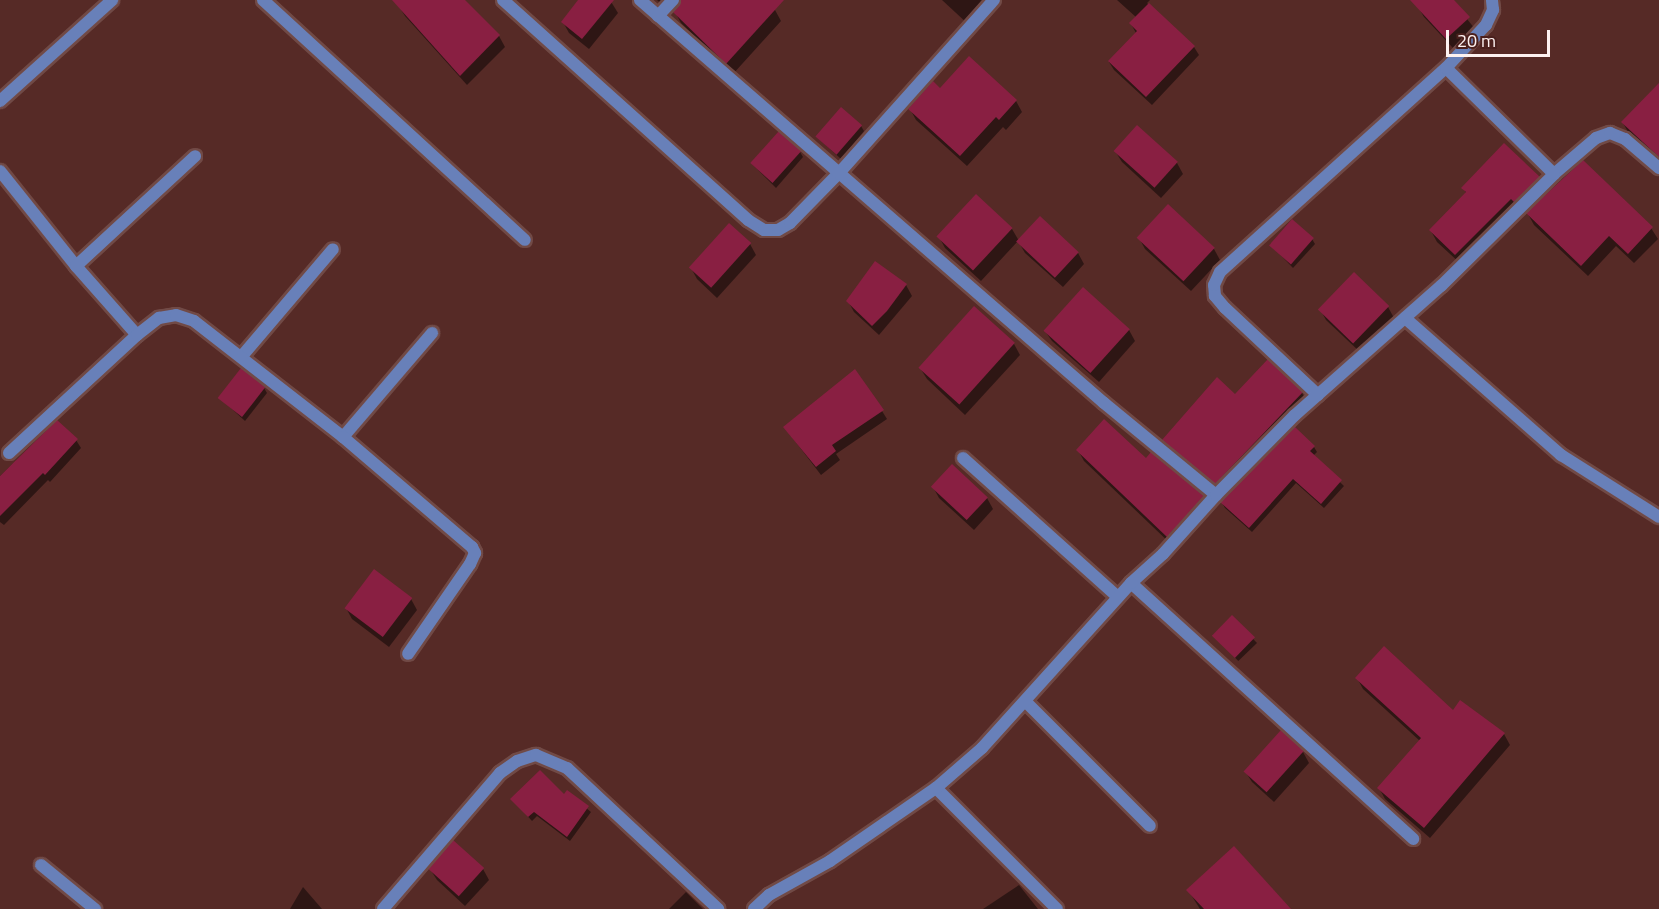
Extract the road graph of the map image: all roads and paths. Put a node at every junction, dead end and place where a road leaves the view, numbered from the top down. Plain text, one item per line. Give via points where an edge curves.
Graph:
1 (112, 0) edge
2 (263, 0) edge
3 (503, 0) edge
4 (640, 0) edge
5 (673, 0) edge
6 (994, 0) edge
7 (1492, 0) edge
8 (658, 16) junction
9 (1446, 68) junction
10 (0, 101) edge
11 (195, 156) dead end
12 (1659, 168) edge
13 (0, 171) edge
14 (840, 172) junction
15 (1554, 174) junction
16 (525, 240) dead end
17 (333, 249) dead end
18 (76, 267) junction
19 (1405, 318) junction
20 (432, 333) dead end
21 (137, 335) junction
22 (242, 356) junction
23 (1318, 395) junction
24 (343, 437) junction
25 (9, 453) dead end
26 (963, 458) dead end
27 (1216, 495) junction
28 (1659, 517) edge
29 (1131, 583) junction
30 (1118, 597) junction
31 (408, 654) dead end
32 (1026, 702) junction
33 (936, 788) junction
34 (1150, 826) dead end
35 (1413, 839) dead end
36 (41, 865) dead end
37 (95, 909) edge
38 (383, 909) edge
39 (718, 909) edge
40 (754, 909) edge
41 (1058, 909) edge

1 - 10 street
2 - 16 street
3 - 14 street via 748,220 764,230 778,230 790,223
4 - 8 street
5 - 8 street
6 - 14 street
7 - 9 street via 1493,10 1486,25
8 - 14 street
9 - 15 street
9 - 23 street via 1220,272 1214,285 1215,296 1225,308
11 - 18 street
12 - 15 street via 1625,139 1610,134 1596,138
13 - 18 street
14 - 27 street via 1104,403
15 - 19 street
17 - 22 street
18 - 21 street
19 - 23 street
19 - 28 street via 1561,455
20 - 24 street
21 - 22 street via 159,318 176,315 194,321
21 - 25 street
22 - 24 street
23 - 27 street
24 - 31 street via 463,537 475,553
26 - 30 street
27 - 29 street
29 - 30 street
29 - 35 street
30 - 32 street
32 - 33 street
32 - 34 street
33 - 40 street via 830,861 769,895
33 - 41 street
36 - 37 street
38 - 39 street via 500,773 517,761 536,755 567,768

